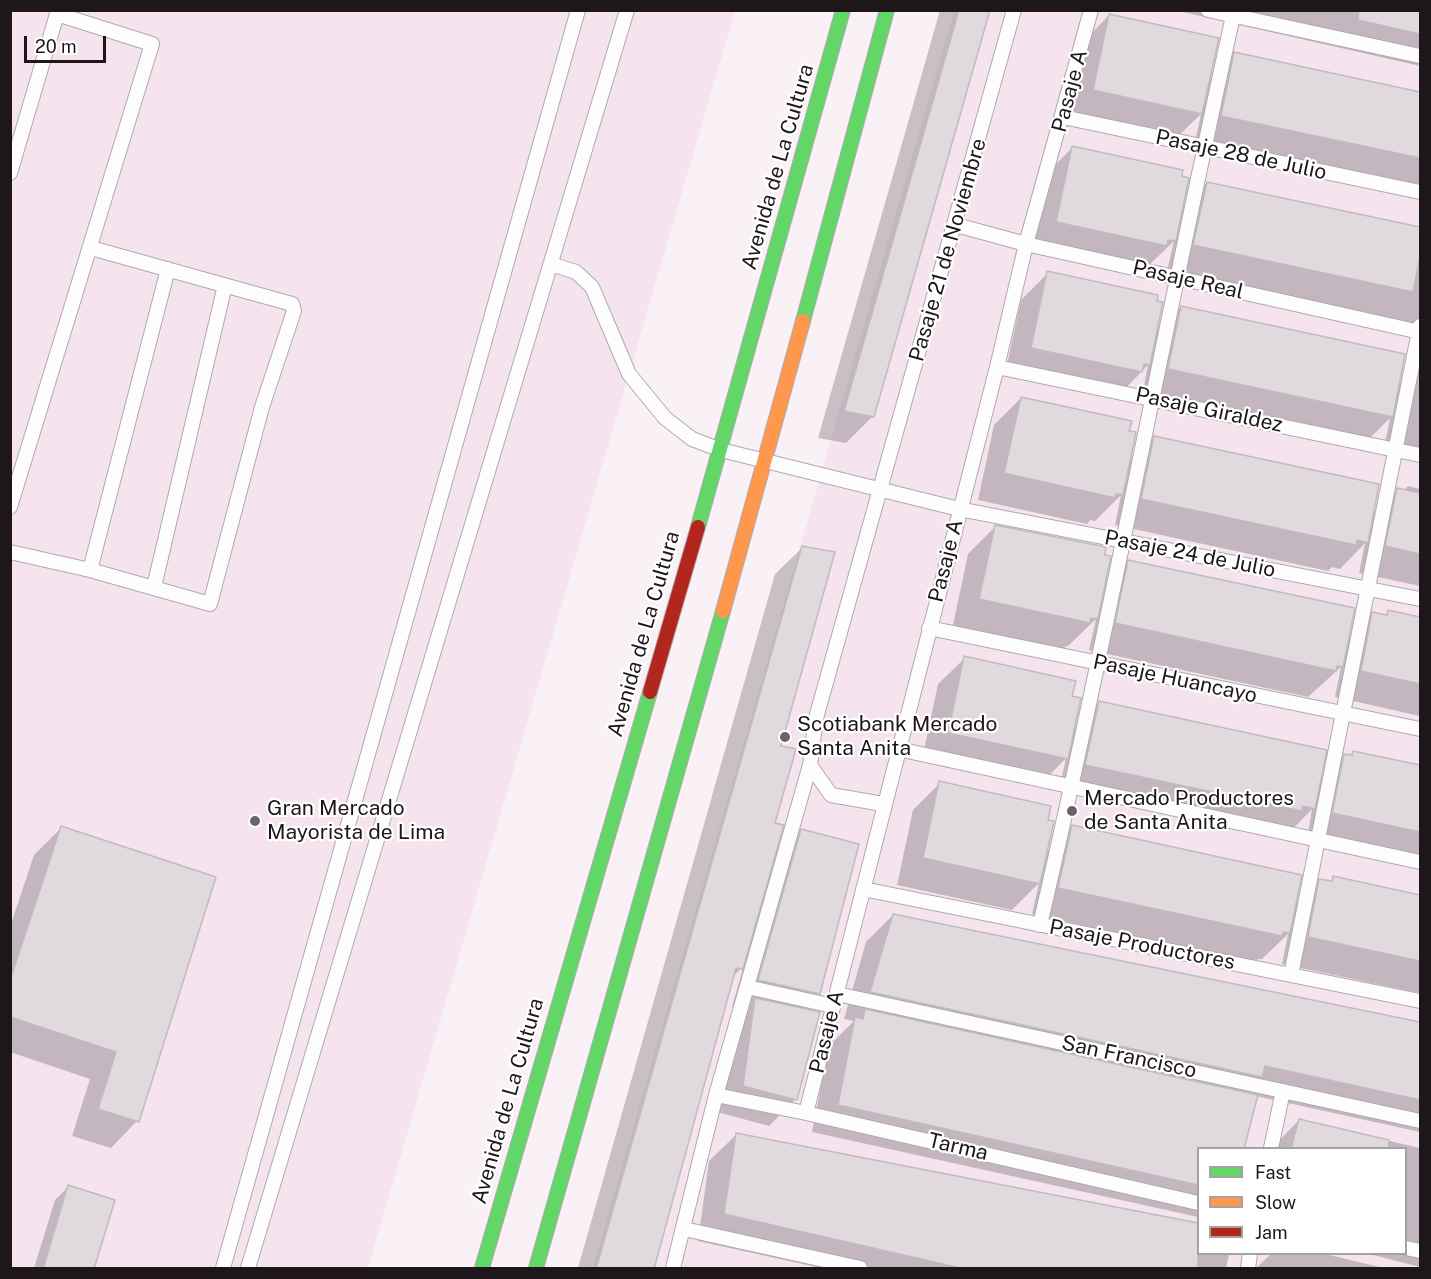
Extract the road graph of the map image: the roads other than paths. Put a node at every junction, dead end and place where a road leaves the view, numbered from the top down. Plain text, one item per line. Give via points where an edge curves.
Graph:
1 (578, 10) edge
2 (627, 10) edge
3 (843, 10) edge
4 (886, 10) edge
5 (1014, 10) edge
6 (1091, 10) edge
7 (1208, 10) edge
8 (1233, 16) junction
9 (1420, 56) edge
10 (1063, 117) junction
11 (1204, 148) junction
12 (10, 173) edge
13 (1420, 192) edge
14 (956, 225) junction
15 (1026, 244) junction
16 (91, 248) junction
17 (551, 264) junction
18 (168, 269) junction
19 (1176, 278) junction
20 (225, 285) junction
21 (1420, 330) edge
22 (997, 367) junction
23 (1151, 397) junction
24 (721, 450) junction
25 (1395, 450) junction
26 (1420, 455) edge
27 (766, 461) junction
28 (881, 489) junction
29 (10, 507) edge
30 (959, 509) junction
31 (1122, 541) junction
32 (10, 552) edge
33 (90, 570) junction
34 (154, 587) junction
35 (1370, 589) junction
36 (1420, 599) edge
37 (929, 628) junction
38 (1098, 663) junction
39 (1345, 714) junction
40 (1420, 729) edge
41 (898, 749) junction
42 (810, 765) junction
43 (1072, 786) junction
44 (883, 804) junction
45 (1320, 840) junction
46 (1420, 862) edge
47 (863, 889) junction
48 (1040, 925) junction
49 (1291, 975) junction
50 (747, 987) junction
51 (835, 1000) junction
52 (1420, 1001) edge
53 (1283, 1091) junction
54 (716, 1095) junction
55 (807, 1113) junction
56 (1420, 1121) edge
57 (1270, 1147) edge
58 (1197, 1203) edge
59 (684, 1229) junction
60 (223, 1269) edge
61 (248, 1269) edge
62 (482, 1269) edge
63 (536, 1269) edge
64 (674, 1269) edge
65 (860, 1269) edge

1 - 60 lane
2 - 17 lane
3 - 24 main road, Avenida de La Cultura
4 - 27 main road
5 - 14 lane, Pasaje 21 de Noviembre
6 - 10 lane, Pasaje A
7 - 8 lane
8 - 9 lane
8 - 11 lane
10 - 11 lane, Pasaje 28 de Julio
10 - 15 lane, Pasaje A
11 - 13 lane, Pasaje 28 de Julio
11 - 19 lane
12 - 16 lane via 57,14 152,44
14 - 15 lane, Pasaje Real
14 - 28 lane, Pasaje 21 de Noviembre
15 - 19 lane, Pasaje Real
15 - 22 lane, Pasaje A
16 - 18 lane
16 - 29 lane
17 - 24 lane, Pasaje 24 de Julio via 576,272 592,287 629,374 665,418 692,439
17 - 61 lane
18 - 20 lane
18 - 33 lane
19 - 21 lane, Pasaje Real
19 - 23 lane
20 - 34 lane
20 - 34 lane via 292,304 294,311 262,407 210,604
21 - 25 lane
22 - 23 lane, Pasaje Giraldez
22 - 30 lane, Pasaje A
23 - 25 lane, Pasaje Giraldez
23 - 31 lane
24 - 27 lane, Pasaje 24 de Julio
24 - 62 main road, Avenida de La Cultura
25 - 26 lane, Pasaje Giraldez
25 - 35 lane
27 - 28 lane, Pasaje 24 de Julio
27 - 63 main road
28 - 30 lane, Pasaje 24 de Julio
28 - 42 lane, Pasaje 21 de Noviembre via 816,718
30 - 31 lane, Pasaje 24 de Julio
30 - 37 lane, Pasaje A
31 - 35 lane, Pasaje 24 de Julio
31 - 38 lane
32 - 33 lane
33 - 34 lane
35 - 36 lane, Pasaje 24 de Julio
35 - 39 lane
37 - 38 lane, Pasaje Huancayo
37 - 41 lane, Pasaje A
38 - 39 lane, Pasaje Huancayo
38 - 43 lane
39 - 40 lane, Pasaje Huancayo
39 - 45 lane
41 - 43 lane
41 - 44 lane, Pasaje A
42 - 44 lane via 831,795
42 - 50 lane
43 - 45 lane
43 - 48 lane
44 - 47 lane, Pasaje A
45 - 46 lane
45 - 49 lane
47 - 48 lane, Pasaje Productores
47 - 51 lane, Pasaje A
48 - 49 lane, Pasaje Productores
49 - 52 lane, Pasaje Productores
50 - 51 lane, San Francisco
50 - 54 lane
51 - 53 lane, San Francisco
51 - 55 lane, Pasaje A
53 - 56 lane, San Francisco
53 - 57 lane
54 - 55 lane, Tarma
54 - 59 lane
55 - 58 lane, Tarma
59 - 64 lane
59 - 65 lane

